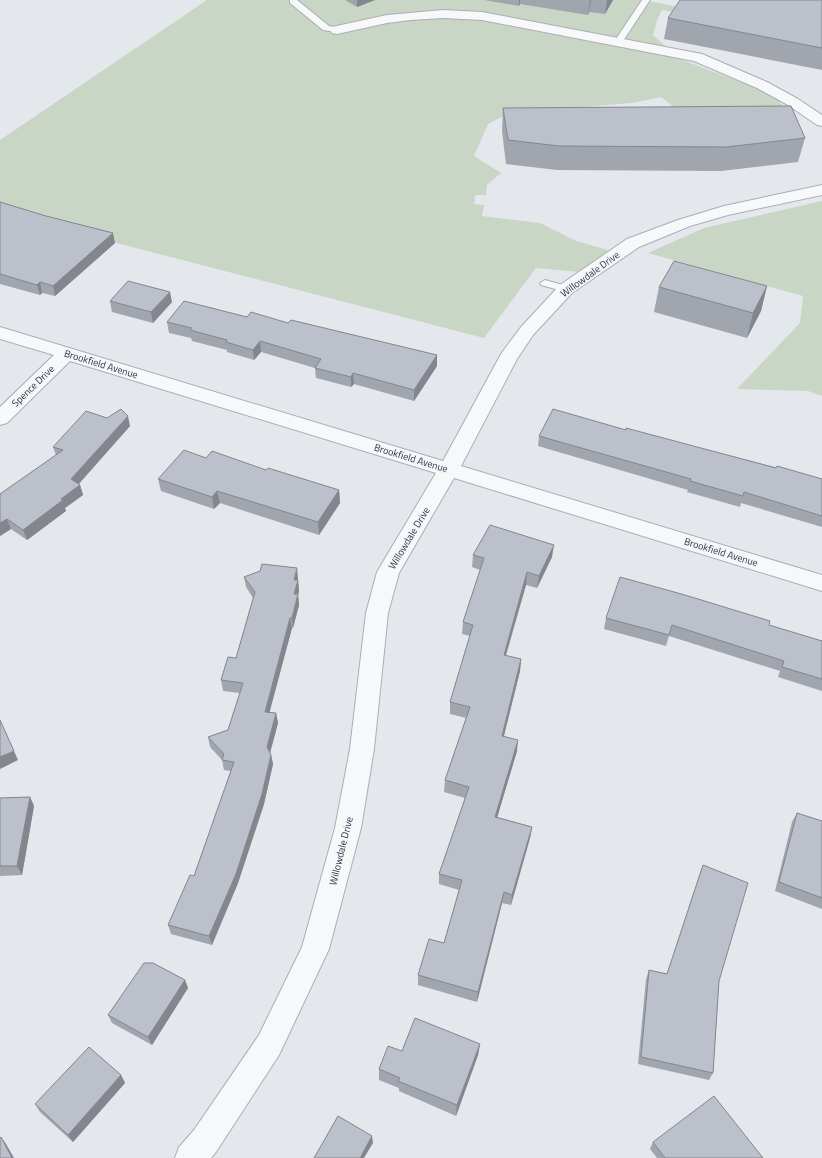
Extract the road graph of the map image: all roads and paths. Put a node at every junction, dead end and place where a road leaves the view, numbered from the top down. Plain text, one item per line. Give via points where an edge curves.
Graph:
1 (646, 0) edge
2 (293, 1) dead end
3 (337, 30) joint
4 (618, 42) junction
5 (817, 118) edge
6 (822, 190) edge
7 (545, 283) dead end
8 (566, 289) junction
9 (0, 333) edge
10 (66, 354) junction
11 (0, 418) edge
12 (449, 470) junction
13 (822, 583) edge
14 (190, 1158) edge

1 - 4 lane
2 - 3 lane via 326,28
3 - 4 street via 387,19 442,14 482,16
4 - 5 street via 697,58 729,69 769,87
6 - 8 street, Willowdale Drive via 724,211 684,223 633,243
7 - 8 lane
8 - 12 street, Willowdale Drive via 527,332 508,358
9 - 10 street, Brookfield Avenue
10 - 11 street, Spence Drive
10 - 12 street, Brookfield Avenue
12 - 13 street, Brookfield Avenue
12 - 14 street, Willowdale Drive via 388,572 377,613 362,749 348,828 314,949 269,1045 205,1141

